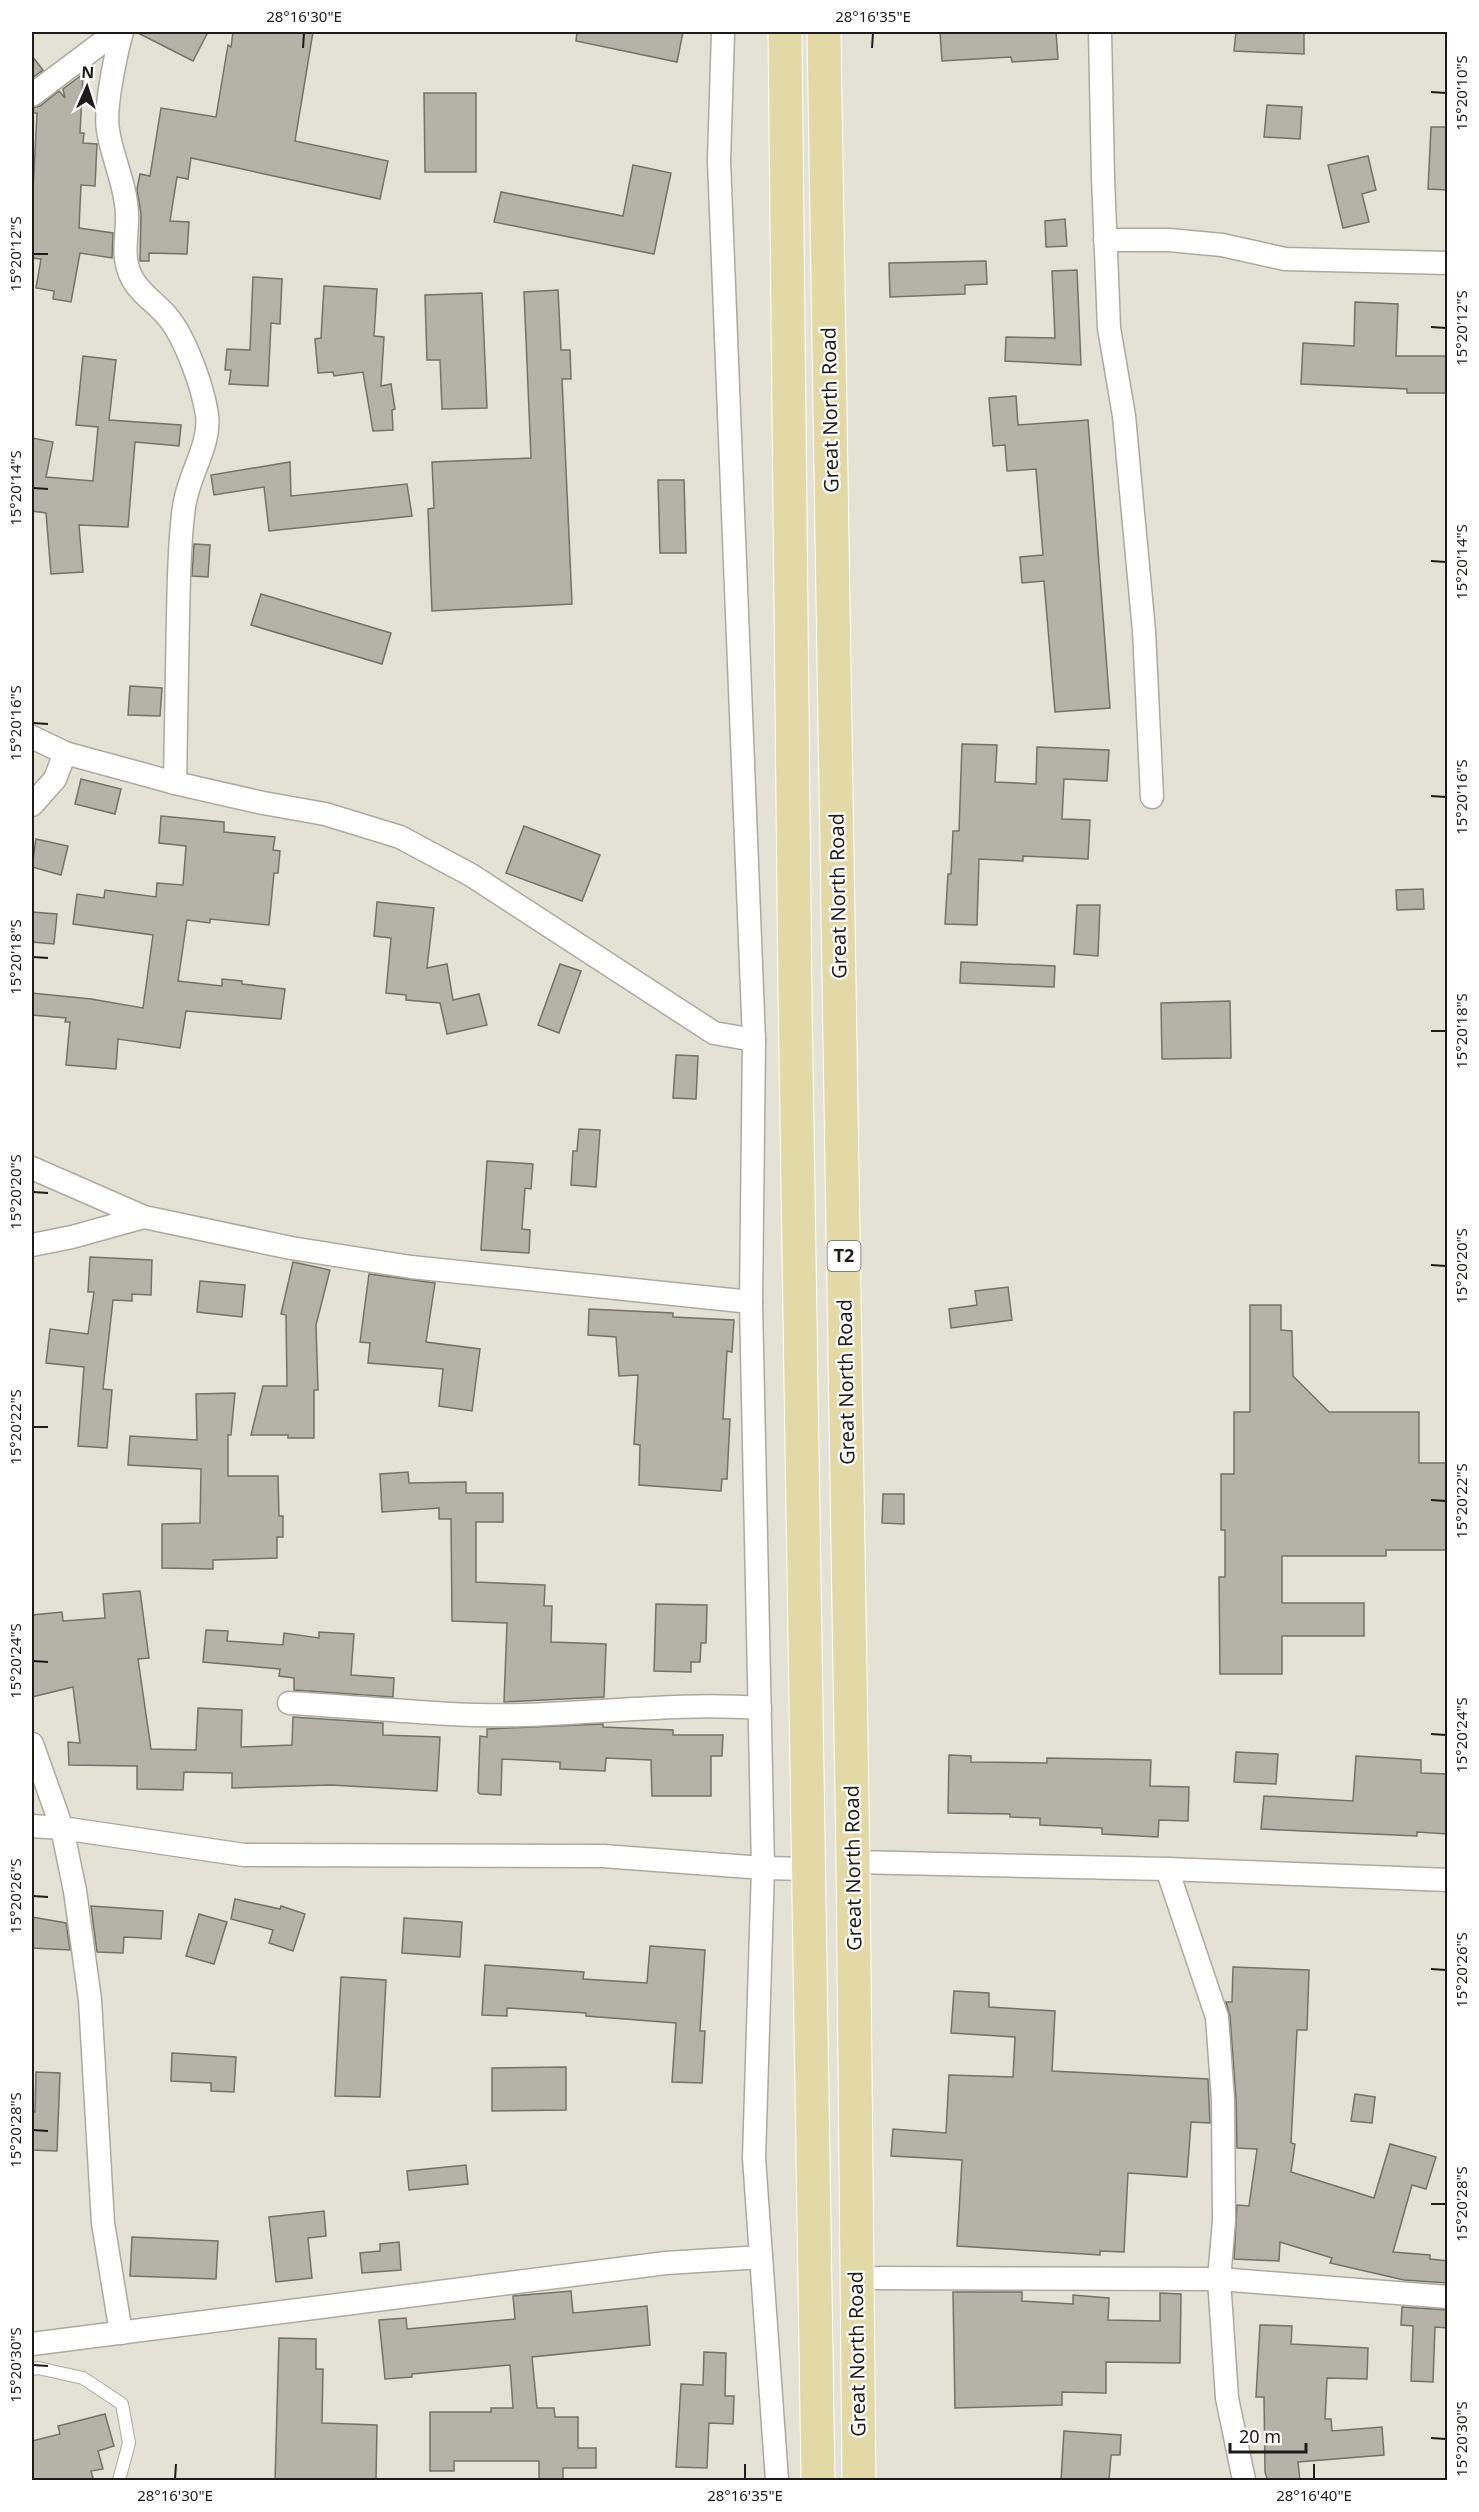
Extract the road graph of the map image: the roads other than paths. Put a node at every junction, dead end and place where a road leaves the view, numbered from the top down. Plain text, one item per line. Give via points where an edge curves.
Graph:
1 (116, 32) edge
2 (122, 32) edge
3 (723, 32) edge
4 (785, 32) edge
5 (824, 32) edge
6 (1100, 32) edge
7 (32, 95) edge
8 (1105, 240) junction
9 (1448, 263) edge
10 (32, 737) edge
11 (65, 753) junction
12 (174, 783) junction
13 (1152, 797) dead end
14 (32, 805) edge
15 (754, 1040) junction
16 (32, 1168) edge
17 (144, 1217) junction
18 (32, 1245) edge
19 (751, 1302) junction
20 (289, 1702) dead end
21 (760, 1708) junction
22 (32, 1744) edge
23 (32, 1826) edge
24 (62, 1828) junction
25 (853, 1862) junction
26 (763, 1868) junction
27 (810, 1869) junction
28 (1167, 1869) junction
29 (1448, 1880) edge
30 (761, 2257) junction
31 (856, 2278) junction
32 (1219, 2279) junction
33 (1448, 2297) edge
34 (121, 2333) junction
35 (32, 2344) edge
36 (32, 2369) edge
37 (119, 2481) edge
38 (777, 2481) edge
39 (818, 2481) edge
40 (859, 2481) edge
41 (1244, 2481) edge

1 - 7 street
2 - 12 street via 107,129 124,192 126,267 145,295 176,327 208,424 204,447 188,486 180,542
3 - 15 street via 719,161
4 - 27 main road, Great North Road / T2 via 795,1007
5 - 25 main road, Great North Road / T2
6 - 8 street
8 - 9 street via 1222,245 1286,259
8 - 13 street via 1109,328 1124,416 1144,631
10 - 11 street
11 - 12 street
11 - 14 street via 55,779
12 - 15 street via 324,814 400,837 471,875 714,1034
15 - 19 street
16 - 17 street
17 - 18 street
17 - 19 street via 291,1248 411,1267
19 - 21 street
20 - 21 street via 445,1715 726,1705
21 - 26 street
22 - 24 street
23 - 24 street
24 - 26 street via 244,1855 603,1856
24 - 34 street via 90,2000 103,2223
25 - 28 street
25 - 31 main road, Great North Road / T2
26 - 27 street
26 - 30 street via 754,2158
27 - 39 main road, Great North Road / T2
28 - 29 street
28 - 32 street via 1217,2017 1223,2100 1224,2221
30 - 34 street via 666,2263
30 - 38 street
31 - 32 street
31 - 40 main road, Great North Road / T2
32 - 33 street
32 - 41 street via 1227,2398
34 - 35 street
36 - 37 lane via 83,2378 122,2404 129,2443

